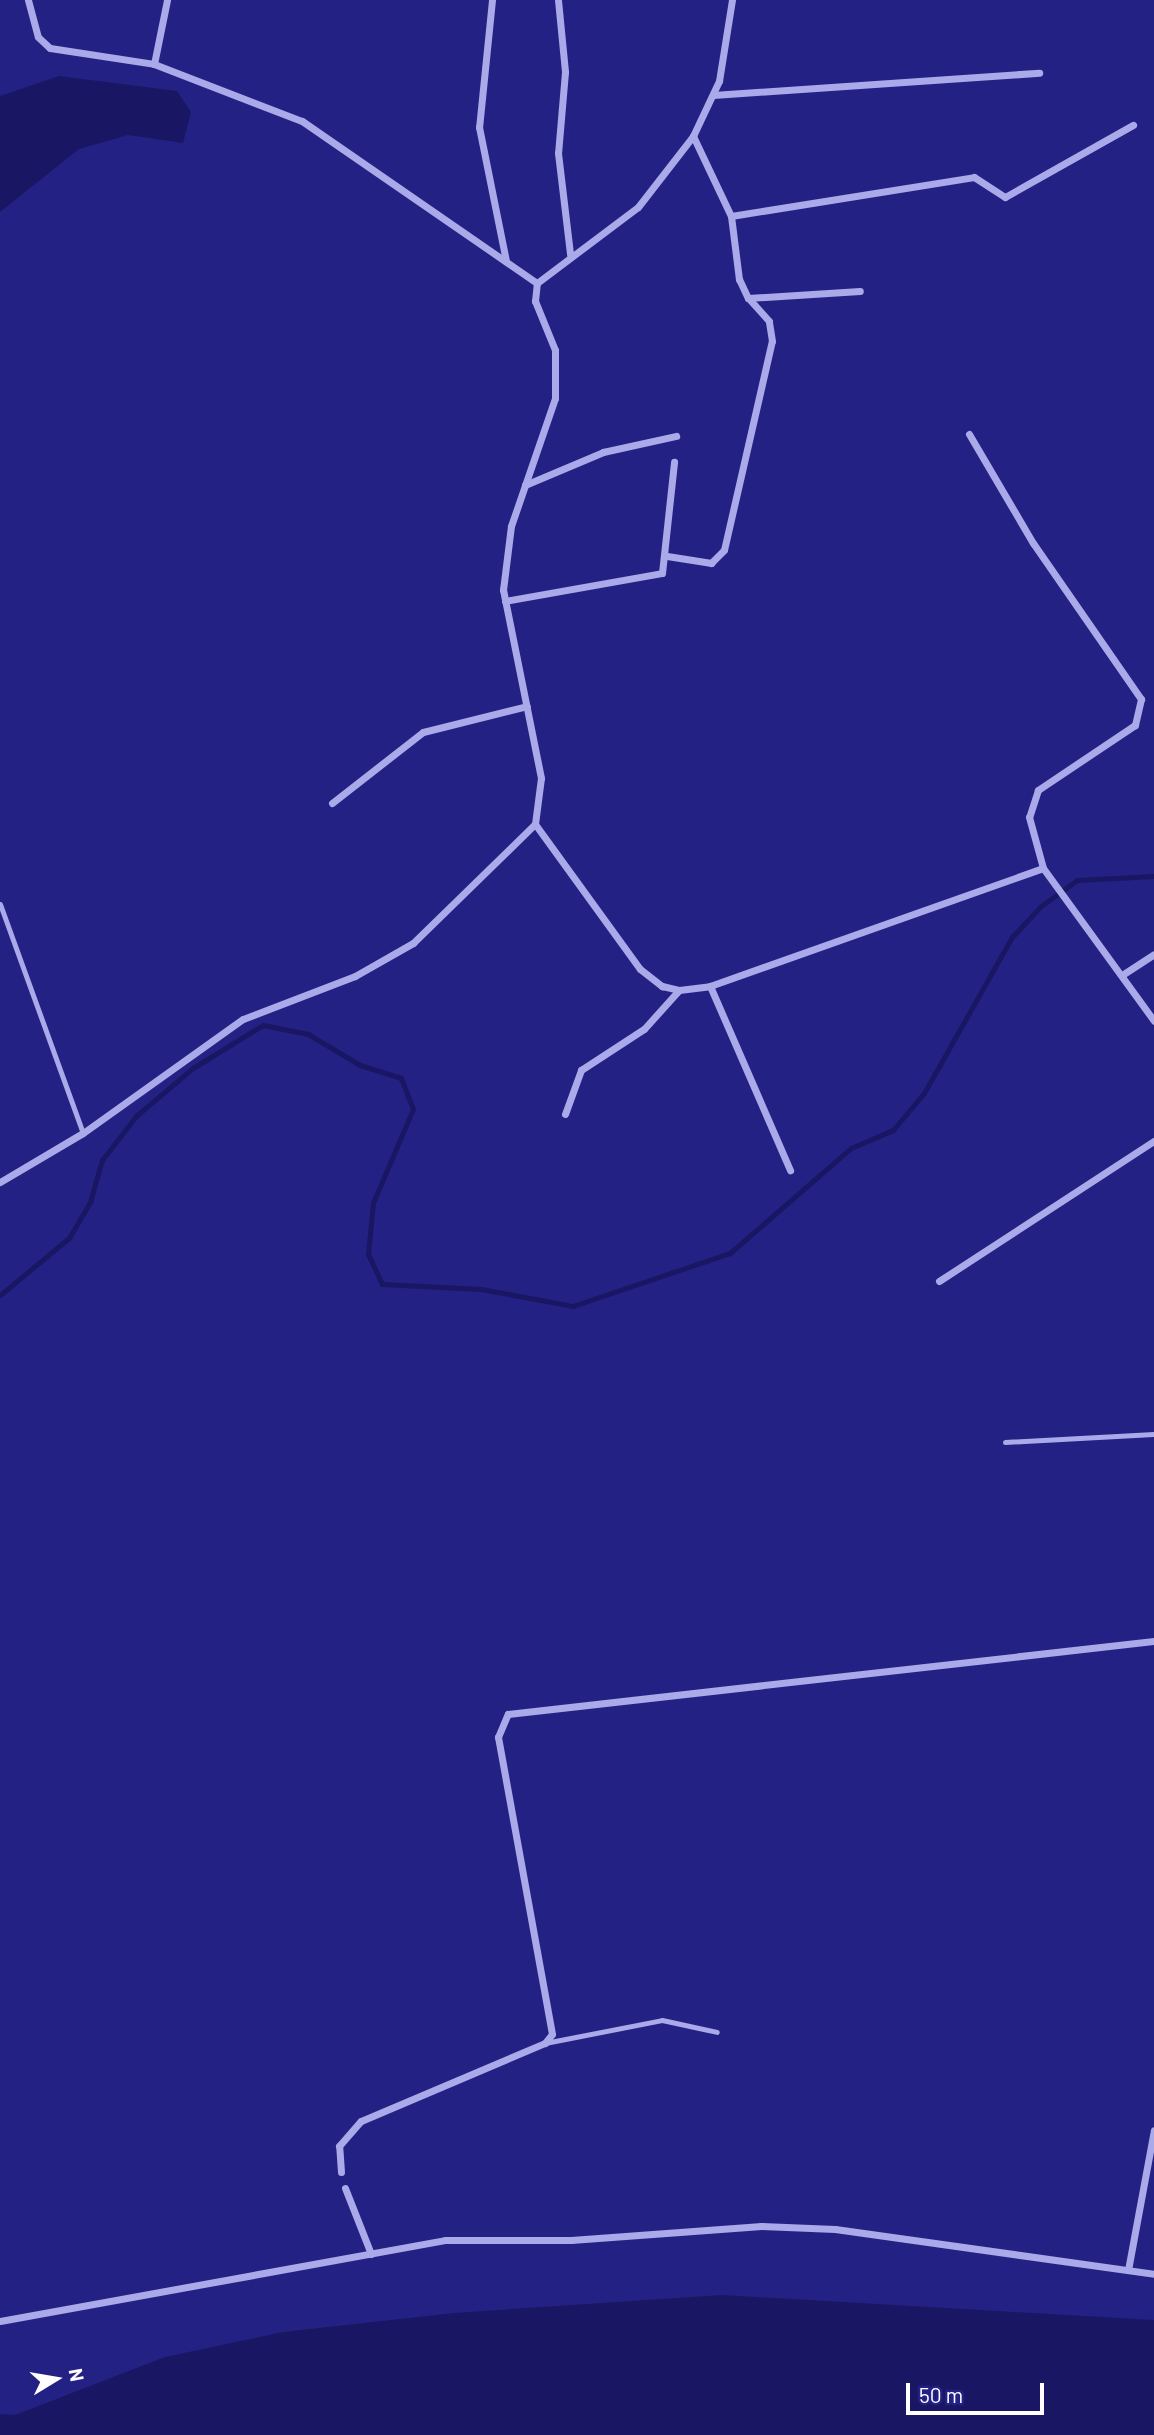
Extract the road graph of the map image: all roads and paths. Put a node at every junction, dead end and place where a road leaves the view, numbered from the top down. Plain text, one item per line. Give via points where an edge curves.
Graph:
1 (28, 0) edge
2 (167, 0) edge
3 (492, 0) edge
4 (558, 0) edge
5 (732, 0) edge
6 (154, 64) junction
7 (1039, 73) dead end
8 (713, 95) junction
9 (1133, 125) dead end
10 (694, 136) junction
11 (731, 215) junction
12 (570, 254) junction
13 (506, 261) junction
14 (537, 283) junction
15 (860, 291) dead end
16 (748, 298) junction
17 (969, 434) dead end
18 (676, 436) dead end
19 (674, 462) dead end
20 (525, 485) junction
21 (667, 556) junction
22 (505, 601) junction
23 (527, 706) junction
24 (332, 803) dead end
25 (535, 824) junction
26 (1043, 868) junction
27 (0, 904) edge
28 (1154, 954) edge
29 (1122, 975) junction
30 (710, 986) junction
31 (679, 990) junction
32 (1154, 1021) edge
33 (565, 1114) dead end
34 (83, 1133) junction
35 (1154, 1141) edge
36 (790, 1170) dead end
37 (0, 1182) edge
38 (939, 1281) dead end
39 (1154, 1434) edge
40 (1005, 1442) dead end
41 (1154, 1641) edge
42 (717, 2032) dead end
43 (545, 2043) junction
44 (1154, 2130) edge
45 (341, 2172) dead end
46 (345, 2188) dead end
47 (371, 2254) junction
48 (1128, 2270) junction
49 (1154, 2274) edge
50 (0, 2321) edge

1 - 6 street via 38,37 50,48
2 - 6 street
3 - 13 street via 479,127
4 - 12 street via 565,72 558,153
5 - 8 street
6 - 13 street via 322,130
7 - 8 street
8 - 10 street
9 - 11 street via 1005,197 974,177
10 - 11 street
10 - 12 street via 638,207
11 - 16 street via 738,279
12 - 14 street
13 - 14 street
14 - 20 street via 535,301 548,326 556,376
15 - 16 street
16 - 21 street via 769,321 772,341 724,550 712,563
17 - 26 street via 1033,543 1141,699 1135,725 1031,797 1029,817
18 - 20 street via 603,452
19 - 21 street
20 - 22 street via 503,556
21 - 22 street via 656,576
22 - 23 street
23 - 24 street via 423,732
23 - 25 street via 541,778
25 - 31 street via 640,969
25 - 34 street via 413,943 355,976 243,1019
26 - 29 street
26 - 30 street
27 - 34 lane
28 - 29 street
29 - 32 street
30 - 31 street
30 - 36 street
31 - 33 street via 644,1029 581,1070
34 - 37 street
35 - 38 street
39 - 40 lane
41 - 43 street via 508,1714 498,1737 554,2018
42 - 43 lane via 662,2020
43 - 45 street via 361,2121 339,2146
44 - 48 street
46 - 47 street
47 - 48 street via 445,2240 798,2225
47 - 50 street
48 - 49 street

